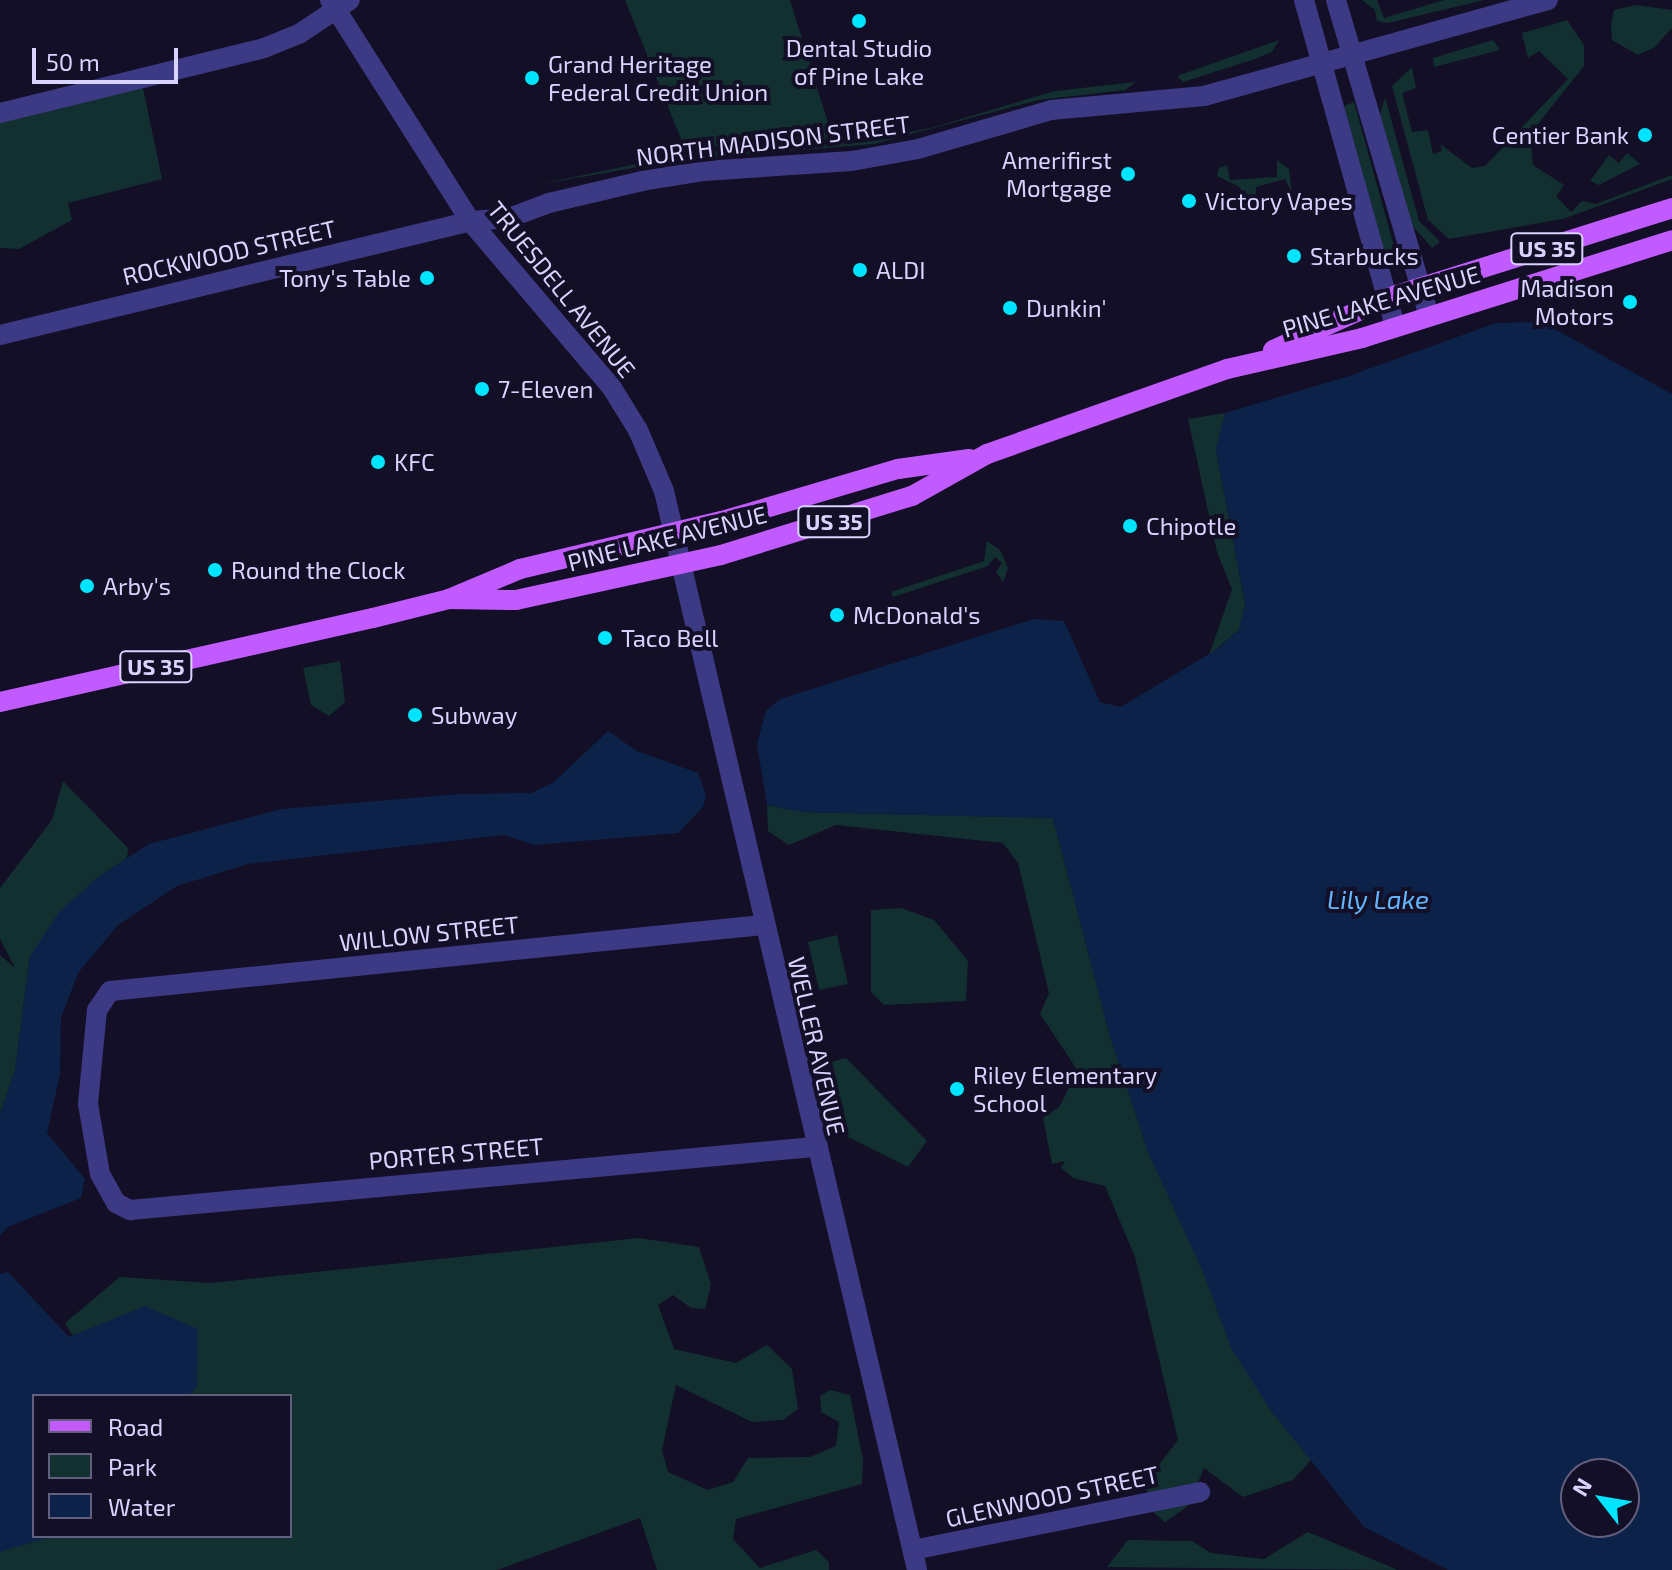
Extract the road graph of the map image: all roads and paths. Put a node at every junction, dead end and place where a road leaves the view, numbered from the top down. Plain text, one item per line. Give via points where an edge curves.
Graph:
1 (1304, 0) edge
2 (1336, 0) edge
3 (1548, 0) edge
4 (333, 3) edge
5 (1353, 56) junction
6 (1323, 63) junction
7 (0, 113) edge
8 (1672, 208) edge
9 (470, 221) junction
10 (1672, 240) edge
11 (1421, 288) junction
12 (1387, 298) junction
13 (1429, 316) junction
14 (1395, 327) junction
15 (0, 335) edge
16 (1241, 366) junction
17 (977, 458) junction
18 (674, 531) junction
19 (682, 564) junction
20 (449, 599) junction
21 (0, 702) edge
22 (763, 925) junction
23 (814, 1147) junction
24 (109, 1194) joint
25 (1200, 1492) dead end
26 (915, 1560) edge

1 - 6 street
2 - 5 street
3 - 5 street, NORTH MADISON STREET
4 - 7 street via 299,34 229,59
4 - 9 street, TRUESDELL AVENUE
5 - 6 street, NORTH MADISON STREET
5 - 11 street
6 - 9 street, NORTH MADISON STREET via 1204,96 1051,110 918,149 852,161 704,171 549,203 509,218
6 - 12 street
8 - 11 main road, PINE LAKE AVENUE / US 35
9 - 15 street, ROCKWOOD STREET
9 - 18 street, TRUESDELL AVENUE via 612,388 638,430
10 - 13 main road, PINE LAKE AVENUE / US 35
11 - 12 main road, PINE LAKE AVENUE / US 35
11 - 13 street
12 - 14 street
12 - 16 main road, PINE LAKE AVENUE / US 35
13 - 14 main road, PINE LAKE AVENUE / US 35
14 - 16 main road, PINE LAKE AVENUE / US 35
16 - 17 main road, PINE LAKE AVENUE / US 35
17 - 18 main road, PINE LAKE AVENUE / US 35 via 898,469
17 - 19 main road, PINE LAKE AVENUE / US 35 via 912,496
18 - 19 street, WELLER AVENUE
18 - 20 main road, PINE LAKE AVENUE / US 35 via 520,569
19 - 20 main road, PINE LAKE AVENUE / US 35 via 516,600
19 - 22 street, WELLER AVENUE
20 - 21 main road, PINE LAKE AVENUE / US 35
22 - 23 street, WELLER AVENUE
22 - 24 street, WILLOW STREET via 123,988 103,996 93,1029 88,1104 100,1174
23 - 24 street, PORTER STREET via 130,1210
23 - 26 street, WELLER AVENUE
25 - 26 street, GLENWOOD STREET

